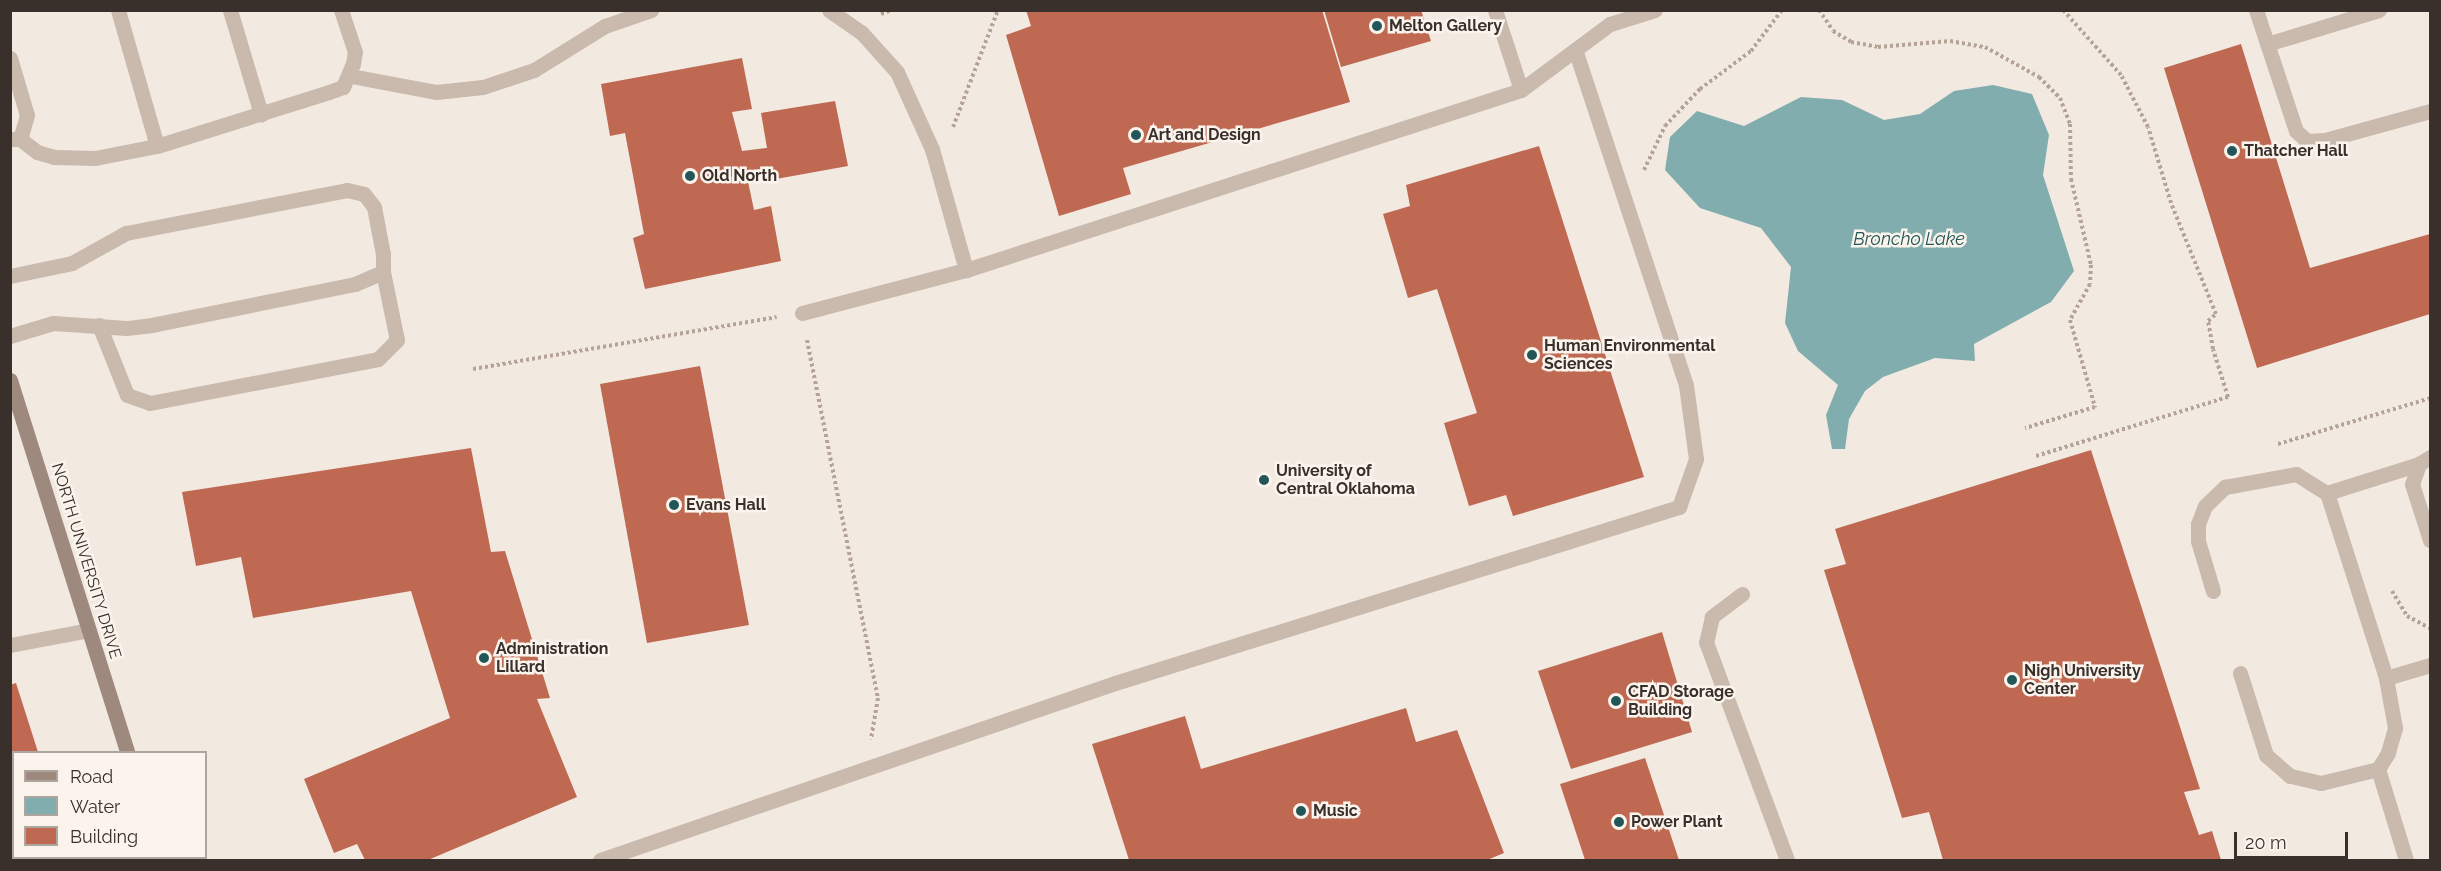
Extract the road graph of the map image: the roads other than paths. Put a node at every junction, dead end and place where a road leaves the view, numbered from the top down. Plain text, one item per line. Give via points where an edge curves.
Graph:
1 (118, 10) edge
2 (230, 10) edge
3 (341, 10) edge
4 (651, 10) edge
5 (829, 10) edge
6 (1494, 10) edge
7 (1655, 10) edge
8 (2256, 10) edge
9 (2379, 10) edge
10 (2267, 44) junction
11 (1575, 50) junction
12 (10, 58) edge
13 (351, 76) junction
14 (1521, 90) junction
15 (2430, 111) edge
16 (261, 114) junction
17 (15, 139) edge
18 (157, 146) junction
19 (966, 270) junction
20 (383, 272) junction
21 (10, 276) edge
22 (802, 313) road end
23 (99, 325) junction
24 (10, 336) edge
25 (11, 380) edge
26 (2425, 461) edge
27 (2327, 494) junction
28 (2430, 540) edge
29 (2213, 591) dead end
30 (1742, 594) dead end
31 (89, 630) junction
32 (10, 645) edge
33 (2430, 665) edge
34 (2240, 673) dead end
35 (2386, 678) junction
36 (126, 751) edge
37 (2378, 768) junction
38 (600, 861) edge
39 (1787, 861) edge
40 (2406, 861) edge

1 - 18 lane
2 - 16 lane
3 - 13 lane via 355,52
4 - 13 lane via 605,26 534,70 483,87 436,92
5 - 19 lane via 861,32 897,72 938,169
6 - 14 lane
7 - 11 lane via 1610,24
8 - 10 lane
9 - 10 lane
10 - 15 lane via 2296,131 2307,141 2325,140
11 - 14 lane
11 - 38 lane via 1686,385 1696,459 1679,507 1115,683
12 - 17 lane via 27,115
13 - 16 lane via 343,87
14 - 19 lane
16 - 18 lane
17 - 18 lane via 37,152 73,159
19 - 22 lane
20 - 21 lane via 381,228 374,207 364,194 347,190 126,233 72,263
20 - 23 lane via 355,284 152,325
20 - 23 lane via 397,340 378,359 150,403 127,395
23 - 24 lane via 53,323
25 - 31 street, NORTH UNIVERSITY DRIVE
26 - 27 lane
26 - 28 lane via 2412,484
27 - 29 lane via 2296,474 2224,487 2205,506 2198,524 2198,542
27 - 35 lane
30 - 39 lane via 1712,617 1706,642
31 - 32 lane
31 - 36 street, NORTH UNIVERSITY DRIVE
33 - 35 lane
34 - 37 lane via 2266,755 2290,776 2321,783
35 - 37 lane via 2395,728 2388,753
37 - 40 lane

